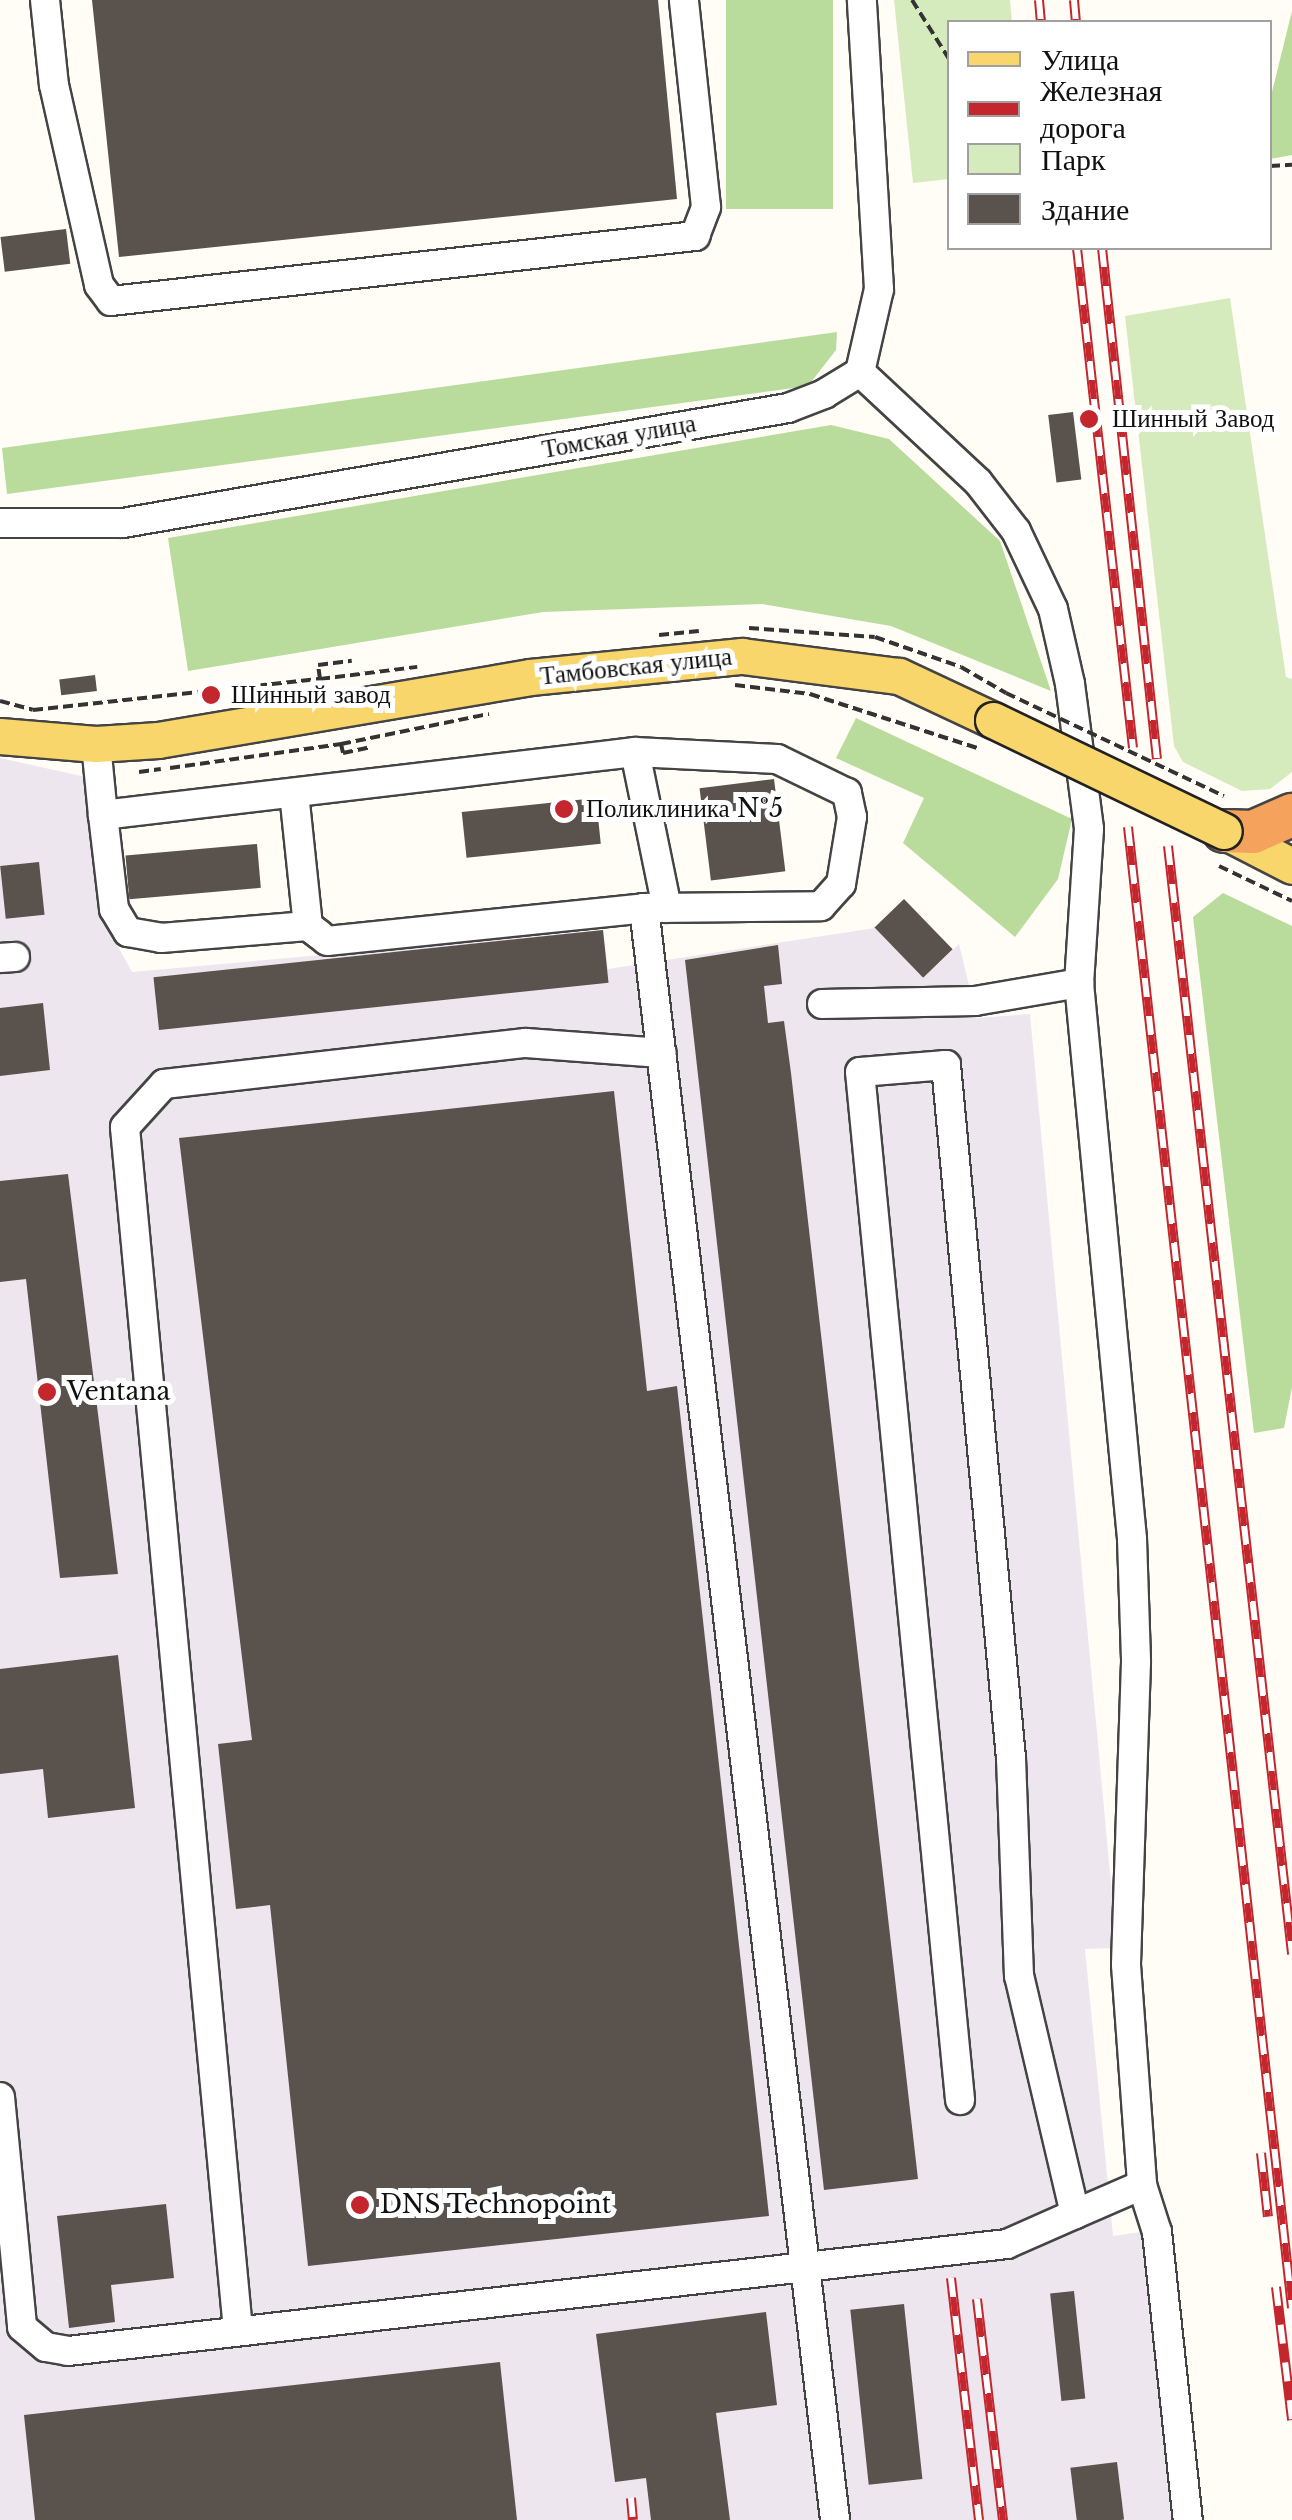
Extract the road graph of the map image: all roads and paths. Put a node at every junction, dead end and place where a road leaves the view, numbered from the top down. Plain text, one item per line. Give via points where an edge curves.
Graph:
1 (45, 0) edge
2 (684, 0) edge
3 (862, 0) edge
4 (912, 0) edge
5 (947, 54) edge
6 (860, 372) junction
7 (0, 524) edge
8 (352, 661) dead end
9 (732, 684) dead end
10 (0, 701) edge
11 (508, 710) dead end
12 (993, 721) junction
13 (0, 736) edge
14 (96, 744) junction
15 (341, 744) junction
16 (371, 747) dead end
17 (634, 752) junction
18 (139, 772) dead end
19 (294, 794) junction
20 (1292, 814) edge
21 (103, 815) junction
22 (1223, 831) junction
23 (1292, 866) edge
24 (1292, 901) edge
25 (655, 908) junction
26 (308, 926) junction
27 (1080, 984) junction
28 (822, 1004) dead end
29 (662, 1053) junction
30 (0, 2097) edge
31 (960, 2100) dead end
32 (1142, 2185) junction
33 (1075, 2214) junction
34 (806, 2266) junction
35 (11, 2328) edge
36 (238, 2330) junction
37 (835, 2520) edge
38 (1188, 2520) edge

1 - 2 street via 54,85 100,285 111,301 696,236 706,207
3 - 6 street via 880,240 876,308
4 - 5 path
6 - 7 street, Томская улица via 788,408 123,524
6 - 27 street via 978,482 1016,531 1053,609 1089,830
8 - 10 path via 318,665 320,679 33,710
9 - 12 path
11 - 15 path
12 - 14 main road, Тамбовская улица via 900,676 742,656 566,672 213,733
12 - 22 main road, Тамбовская улица, bridge
12 - 22 path, bridge
13 - 14 main road, Тамбовская улица
14 - 21 street
15 - 16 path via 343,752
15 - 18 path
17 - 19 street
17 - 25 street
17 - 25 street via 777,759 847,793 852,818 840,884 821,906
19 - 21 street
19 - 26 street
20 - 22 highway via 1253,832
21 - 26 street via 114,909 128,932 161,938
22 - 23 main road, Тамбовская улица
22 - 24 path
25 - 26 street via 328,941
25 - 29 street
27 - 28 street via 975,1001
27 - 32 street via 1132,1539 1136,1662 1126,1965
29 - 34 street
29 - 36 street via 526,1043 164,1084 125,1127
30 - 35 street
31 - 33 street via 860,1072 946,1065 1011,1758 1019,1976
32 - 33 street
32 - 38 street via 1158,2232
33 - 34 street via 1007,2244
34 - 36 street
34 - 37 street
35 - 36 street via 68,2352

